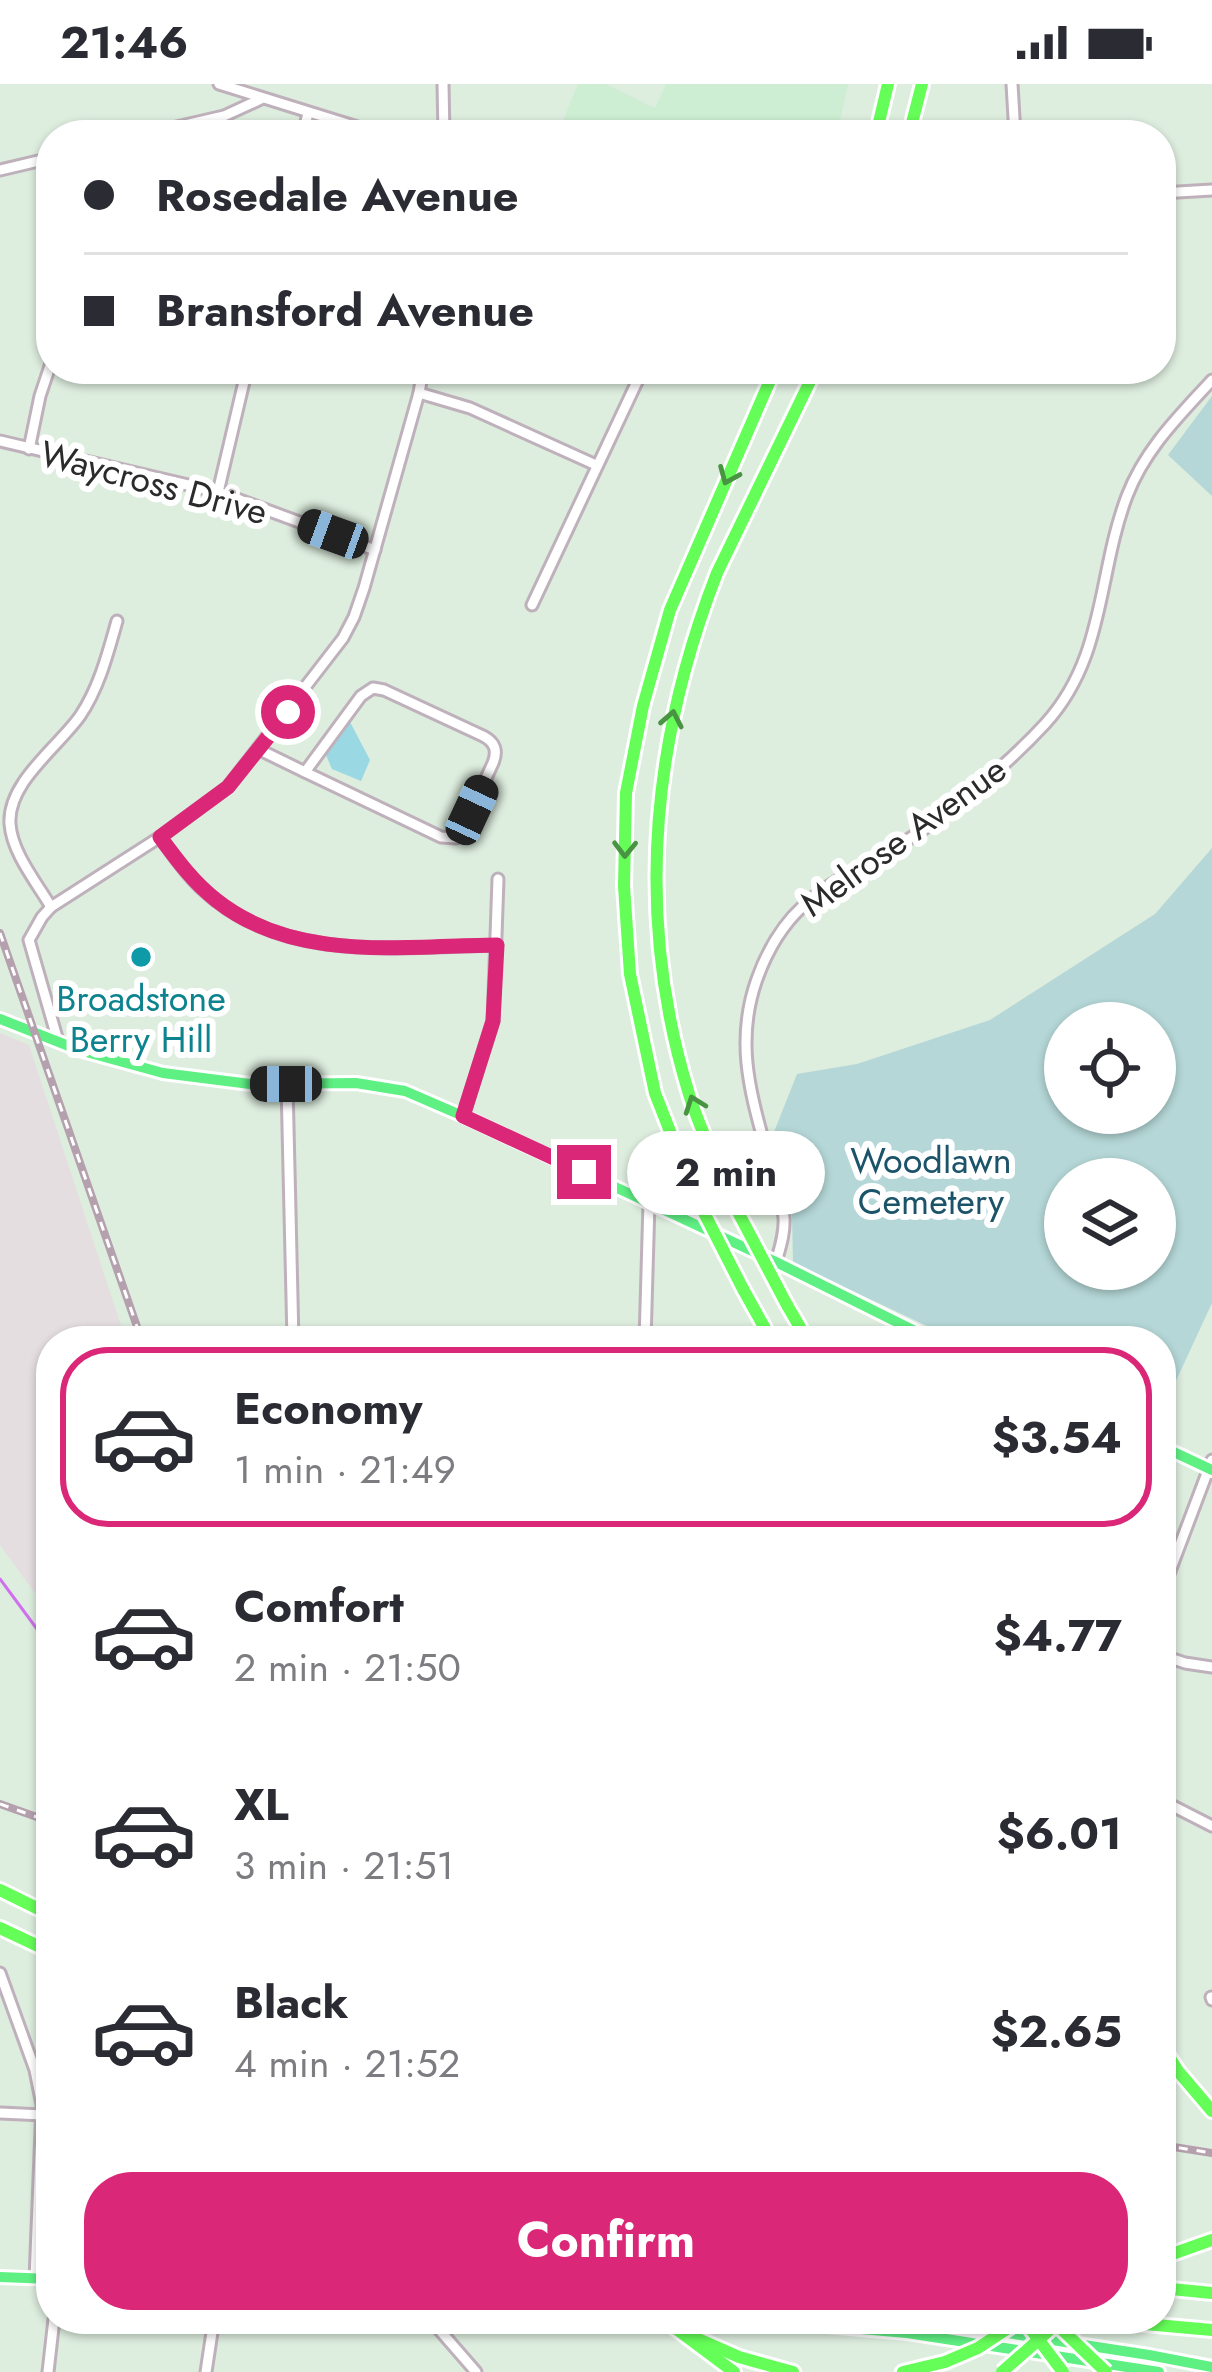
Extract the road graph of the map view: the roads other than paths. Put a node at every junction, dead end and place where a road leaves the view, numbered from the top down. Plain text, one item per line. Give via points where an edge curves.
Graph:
1 (219, 84) edge
2 (443, 84) edge
3 (888, 84) edge
4 (1012, 84) edge
5 (923, 89) edge
6 (261, 99) junction
7 (308, 113) junction
8 (207, 120) edge
9 (306, 120) edge
10 (332, 120) edge
11 (444, 120) edge
12 (880, 120) edge
13 (914, 120) edge
14 (1014, 120) edge
15 (36, 162) edge
16 (0, 170) edge
17 (1212, 190) edge
18 (1176, 192) edge
19 (1212, 380) edge
20 (46, 384) edge
21 (243, 384) edge
22 (420, 384) edge
23 (636, 384) edge
24 (768, 384) edge
25 (809, 384) edge
26 (419, 393) junction
27 (0, 441) edge
28 (29, 448) junction
29 (596, 465) junction
30 (218, 491) junction
31 (375, 550) junction
32 (532, 605) dead end
33 (117, 621) dead end
34 (260, 750) junction
35 (305, 772) junction
36 (160, 837) junction
37 (499, 879) dead end
38 (51, 908) junction
39 (497, 945) junction
40 (0, 1019) edge
41 (58, 1041) junction
42 (286, 1084) junction
43 (463, 1116) junction
44 (649, 1203) junction
45 (776, 1262) junction
46 (293, 1326) edge
47 (645, 1326) edge
48 (764, 1326) edge
49 (799, 1326) edge
50 (905, 1326) edge
51 (1176, 1452) edge
52 (1211, 1466) edge
53 (1176, 1556) edge
54 (1176, 1660) edge
55 (1212, 1666) edge
56 (1176, 1808) edge
57 (1212, 1826) edge
58 (0, 1890) edge
59 (36, 1908) edge
60 (0, 1928) edge
61 (36, 1945) edge
62 (0, 1973) edge
63 (1176, 2068) edge
64 (36, 2076) edge
65 (1212, 2111) edge
66 (0, 2113) edge
67 (36, 2115) edge
68 (1212, 2240) edge
69 (1176, 2253) edge
70 (36, 2258) edge
71 (0, 2277) edge
72 (35, 2279) joint
73 (1176, 2289) edge
74 (1212, 2293) edge
75 (1176, 2327) edge
76 (1212, 2330) edge
77 (52, 2334) edge
78 (212, 2334) edge
79 (443, 2334) edge
80 (684, 2334) edge
81 (687, 2334) edge
82 (913, 2334) edge
83 (1000, 2334) edge
84 (1013, 2334) edge
85 (1021, 2334) edge
86 (1034, 2334) edge
87 (1041, 2334) edge
88 (1054, 2334) edge
89 (1067, 2334) edge
90 (1212, 2367) edge
91 (48, 2372) edge
92 (206, 2372) edge
93 (476, 2372) edge
94 (734, 2372) edge
95 (793, 2372) edge
96 (903, 2372) edge
97 (1002, 2372) edge
98 (1017, 2372) edge
99 (1048, 2372) edge
100 (1063, 2372) edge
101 (1106, 2372) edge
102 (1159, 2372) edge

1 - 6 street
2 - 11 street
3 - 12 highway
4 - 14 street
5 - 13 highway
6 - 7 street
6 - 8 street
7 - 9 street
7 - 10 street
15 - 16 street
17 - 18 street
19 - 45 street, Melrose Avenue via 1136,475 1084,663 1054,712 918,833 813,896 770,950 749,1006 745,1061 784,1217
20 - 28 street
21 - 30 street
22 - 26 street
23 - 29 street
24 -> 48 highway, bridge via 670,610 626,793 624,886 630,974 655,1093 694,1195
49 -> 25 highway, bridge via 690,1098 662,973 656,885 673,712 704,608
26 - 29 street
26 - 31 street
27 - 28 street, Waycross Drive
28 - 30 street, Waycross Drive
29 - 32 street
30 - 31 street, Waycross Drive
31 - 34 street via 343,638
33 - 38 street via 80,716 16,793 9,821
34 - 35 street
34 - 36 street via 222,793
35 - 35 street via 452,839 496,751 483,736 374,688
36 - 38 street
36 - 39 street via 218,902 272,933 330,945
37 - 39 street
38 - 41 street via 28,940
39 - 43 street via 493,1021
40 - 41 main road
41 - 42 main road via 163,1073
42 - 43 main road via 379,1085
42 - 46 street
43 - 44 main road
44 - 45 main road
44 - 47 street
45 - 50 main road
51 - 52 main road
52 - 53 street
54 - 55 street
56 - 57 street
58 - 59 highway
60 - 61 highway
62 - 64 street
63 - 65 highway
66 - 67 street
68 - 69 highway
70 - 72 street
71 - 72 main road
73 - 74 highway
75 - 76 highway
77 - 91 street
78 - 92 street
79 - 93 street
80 - 94 highway
81 - 95 highway
82 - 102 main road
83 - 96 highway, bridge via 945,2362
84 - 90 main road
85 - 98 highway, bridge
86 - 100 highway, bridge
87 - 97 highway, bridge
88 - 99 highway, bridge
89 - 101 highway, bridge

